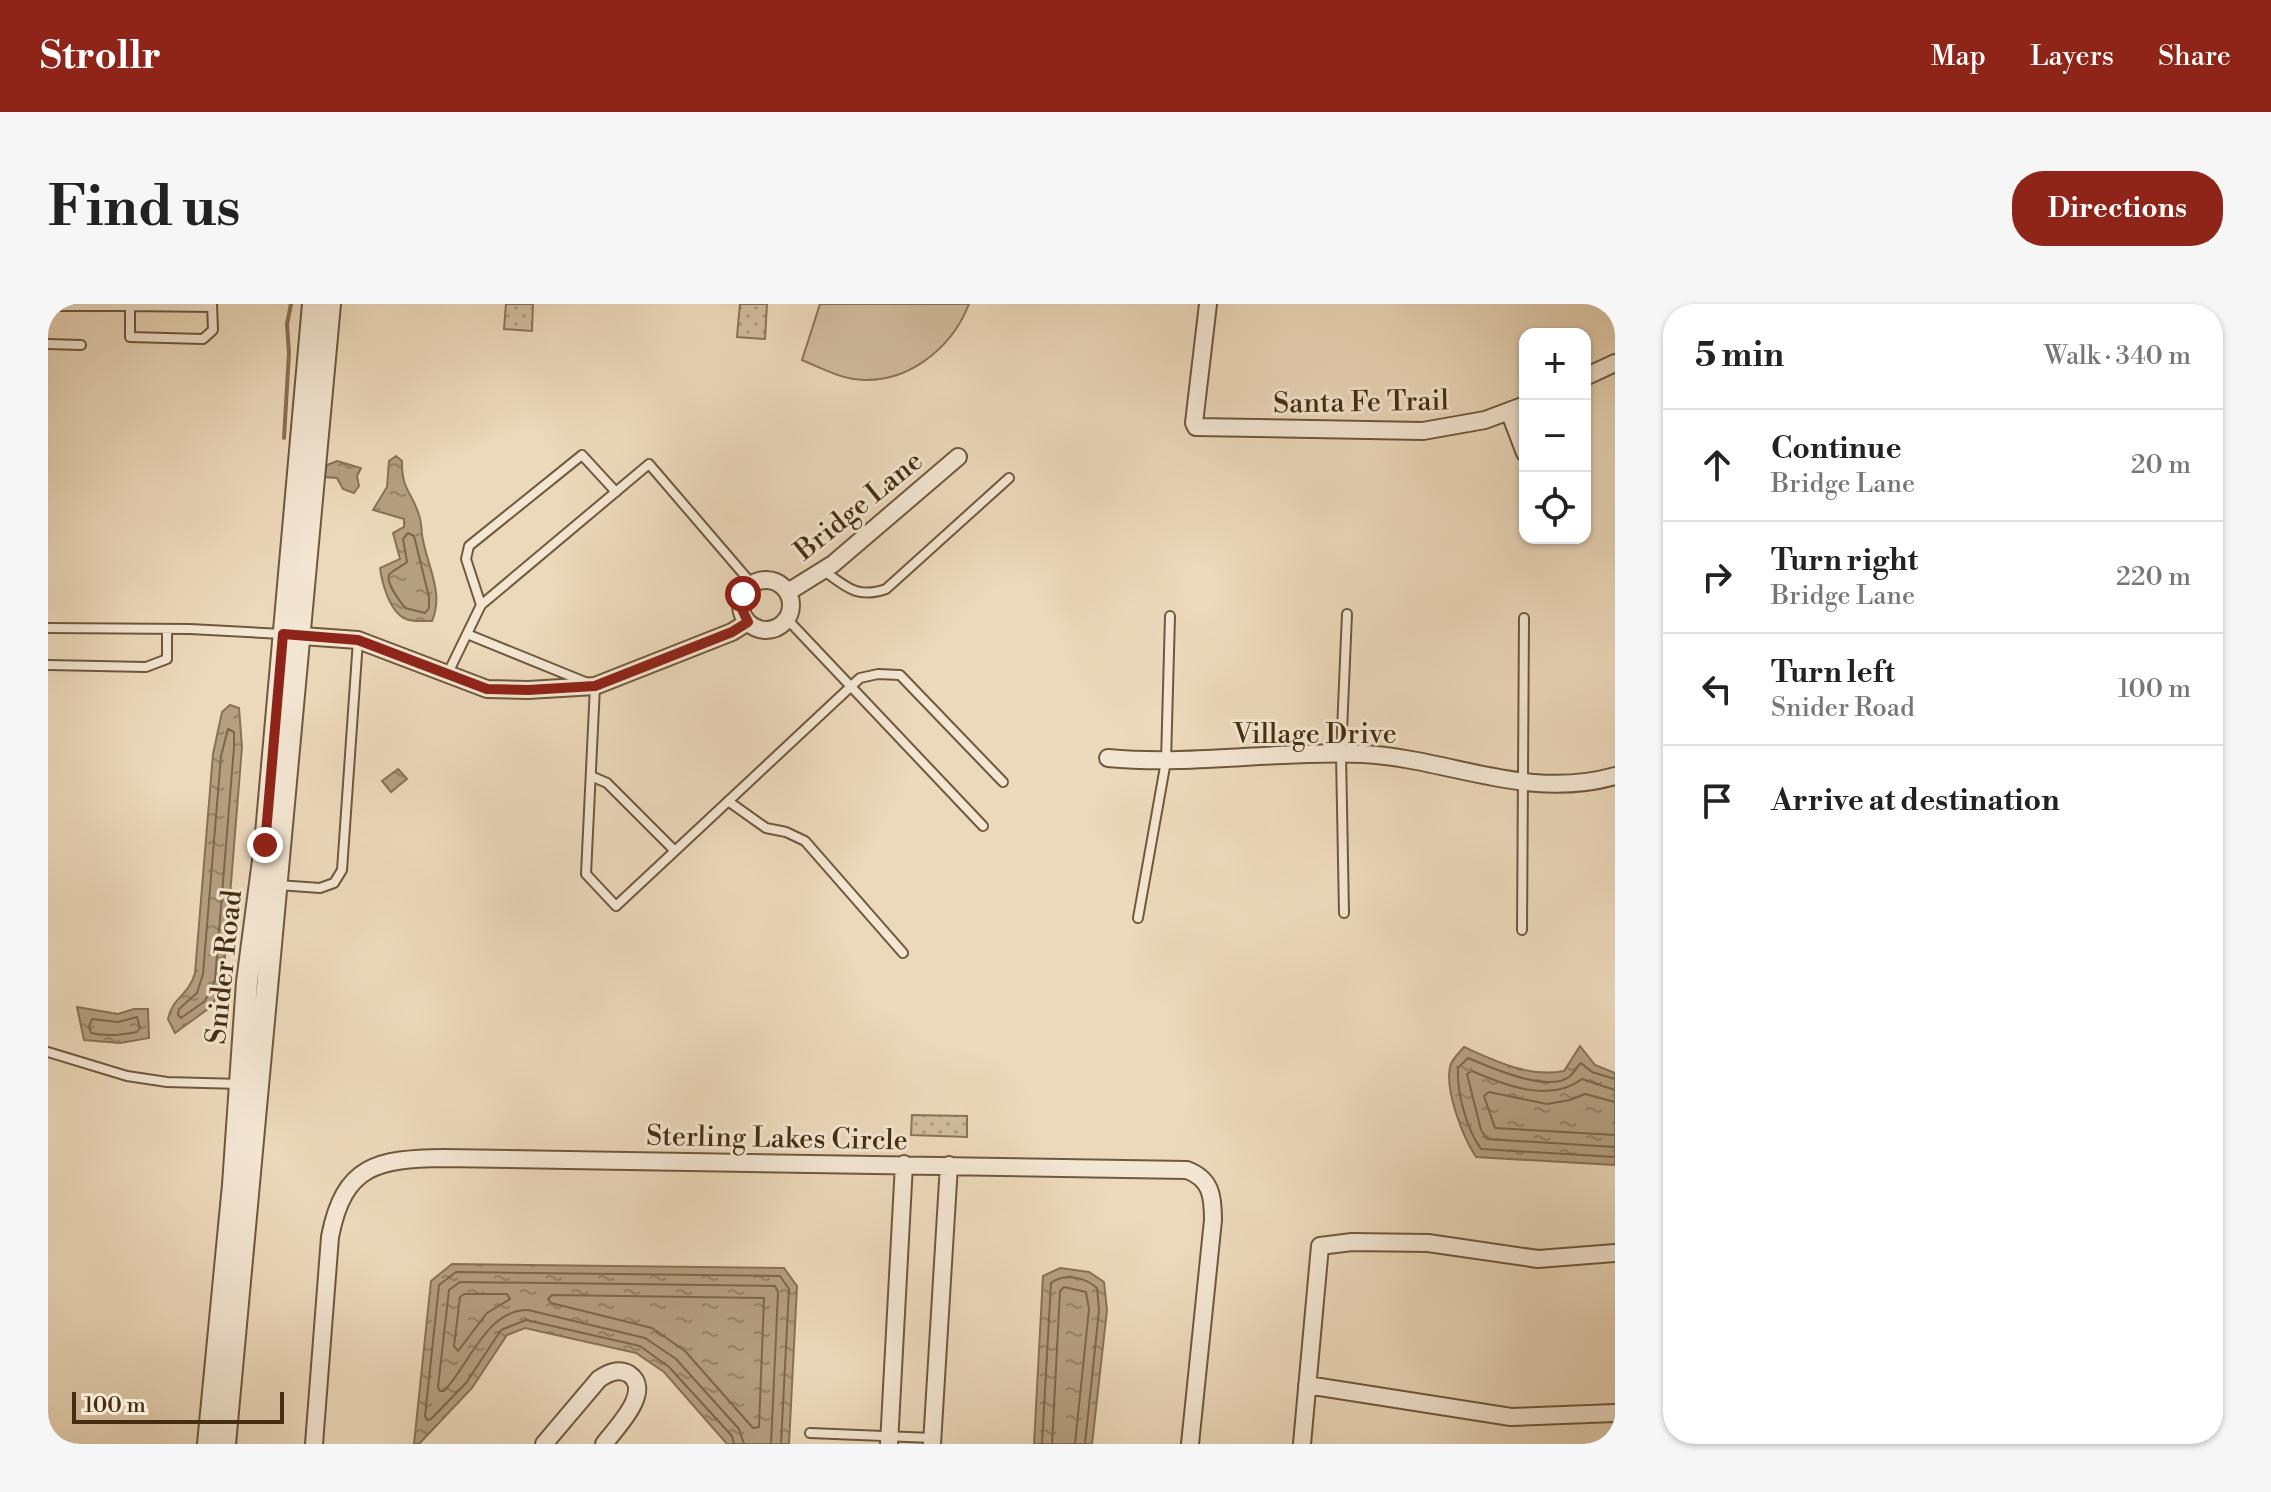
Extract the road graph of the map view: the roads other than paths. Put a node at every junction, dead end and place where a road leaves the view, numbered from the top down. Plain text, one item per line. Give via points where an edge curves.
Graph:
1 (313, 304) edge
2 (330, 304) edge
3 (1208, 304) edge
4 (48, 306) edge
5 (130, 306) junction
6 (212, 306) edge
7 (48, 344) edge
8 (81, 345) dead end
9 (1615, 363) edge
10 (1591, 374) edge
11 (1519, 407) edge
12 (1509, 411) junction
13 (1519, 437) edge
14 (958, 457) dead end
15 (1009, 478) dead end
16 (616, 492) junction
17 (823, 570) junction
18 (752, 584) junction
19 (788, 592) junction
20 (481, 605) junction
21 (1347, 614) dead end
22 (1170, 616) dead end
23 (1524, 618) dead end
24 (787, 619) junction
25 (748, 622) junction
26 (48, 628) edge
27 (167, 629) junction
28 (467, 634) junction
29 (291, 635) junction
30 (358, 640) junction
31 (48, 665) edge
32 (448, 674) junction
33 (595, 686) junction
34 (850, 686) junction
35 (1341, 754) junction
36 (1108, 758) dead end
37 (1166, 761) junction
38 (591, 776) junction
39 (1615, 776) edge
40 (1003, 782) dead end
41 (1525, 783) junction
42 (728, 801) junction
43 (983, 826) dead end
44 (675, 851) junction
45 (278, 885) junction
46 (1344, 913) dead end
47 (1138, 918) dead end
48 (1522, 930) dead end
49 (903, 953) dead end
50 (48, 1052) edge
51 (249, 1085) junction
52 (904, 1164) junction
53 (949, 1165) junction
54 (1615, 1253) edge
55 (1307, 1385) junction
56 (1615, 1413) edge
57 (810, 1433) dead end
58 (889, 1440) edge
59 (932, 1441) edge
60 (208, 1444) edge
61 (225, 1444) edge
62 (314, 1444) edge
63 (544, 1444) edge
64 (604, 1444) edge
65 (1190, 1444) edge
66 (1302, 1444) edge

1 - 29 street, Snider Road
2 - 29 street, Snider Road
3 - 12 street, Santa Fe Trail via 1196,427 1423,431
4 - 5 lane
5 - 6 lane
5 - 6 lane via 130,337 203,339 213,330
7 - 8 lane
9 - 10 street
11 - 12 street, Santa Fe Trail
12 - 13 street
14 - 17 street, Bridge Lane
15 - 17 lane via 886,589 870,594 849,590
16 - 18 lane via 649,464
16 - 20 lane
16 - 20 lane via 582,455 469,546 466,559
17 - 19 street, Bridge Lane
18 - 19 street, Bridge Lane via 769,579
18 - 25 street via 741,602
19 - 24 street, Bridge Lane via 792,604
20 - 28 lane
21 - 35 lane
22 - 37 lane
23 - 41 lane
24 - 25 street via 769,630
24 - 34 lane
25 - 33 street
26 - 27 lane
27 - 29 lane
27 - 31 lane via 167,659 146,667
28 - 32 lane
28 - 33 lane
29 - 30 street
29 - 45 street, Snider Road
29 - 51 street, Snider Road via 247,982
30 - 32 street
30 - 45 lane via 342,870 334,883 320,888
32 - 33 street via 487,689
33 - 38 lane
34 - 40 lane via 878,674 900,675
34 - 42 lane
34 - 43 lane
35 - 37 street, Village Drive
35 - 41 street, Village Drive via 1411,760
35 - 46 lane
36 - 37 street, Village Drive
37 - 47 lane
38 - 44 lane via 607,783
38 - 44 lane via 586,874 616,906
39 - 41 street, Village Drive via 1563,785
41 - 48 lane
42 - 44 lane
42 - 49 lane via 766,828 805,841
45 - 51 street, Snider Road
50 - 51 lane via 167,1082
51 - 60 street, Snider Road
51 - 61 street, Snider Road
52 - 53 street, Sterling Lakes Circle
52 - 58 street
52 - 62 street, Sterling Lakes Circle via 444,1158 402,1159 372,1168 348,1188 334,1217
53 - 59 street
53 - 65 street, Sterling Lakes Circle via 1176,1168 1204,1180 1213,1199 1213,1220
54 - 55 street via 1538,1259 1428,1243 1320,1246
55 - 56 street via 1511,1417
55 - 66 street
57 - 58 lane
58 - 59 lane
63 - 64 street via 599,1379 621,1371 632,1376 636,1398

